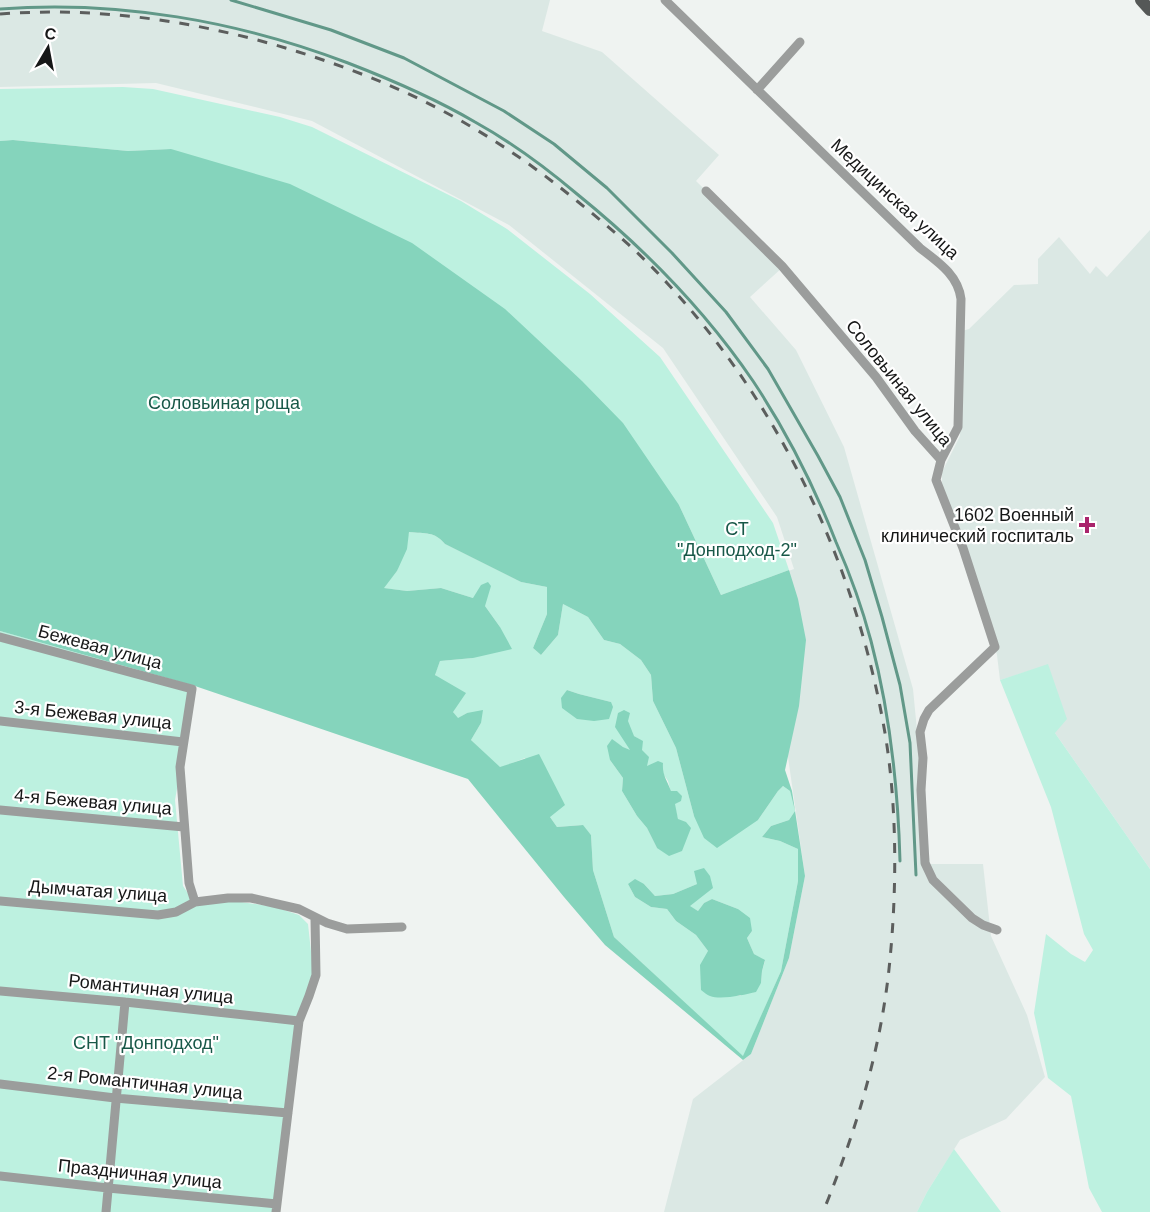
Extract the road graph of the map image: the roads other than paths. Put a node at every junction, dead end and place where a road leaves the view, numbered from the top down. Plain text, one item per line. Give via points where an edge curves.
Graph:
1 (665, 0) edge
2 (1141, 0) edge
3 (1150, 10) edge
4 (801, 42) dead end
5 (757, 90) junction
6 (706, 191) dead end
7 (941, 460) junction
8 (0, 637) edge
9 (0, 721) edge
10 (183, 742) junction
11 (0, 810) edge
12 (184, 827) junction
13 (0, 901) edge
14 (195, 902) junction
15 (315, 918) junction
16 (402, 927) dead end
17 (997, 930) dead end
18 (0, 991) edge
19 (124, 1002) junction
20 (299, 1021) junction
21 (0, 1084) edge
22 (115, 1098) junction
23 (288, 1113) junction
24 (0, 1176) edge
25 (108, 1188) junction
26 (276, 1208) edge
27 (106, 1212) edge

1 - 5 street, Медицинская улица
2 - 3 main road
4 - 5 street
5 - 7 street, Медицинская улица via 950,272 958,285 958,427
6 - 7 street, Соловьиная улица via 782,266
7 - 17 street, Соловьиная улица via 936,480 995,647 928,710 924,719 920,732 925,863 933,880 972,918
8 - 10 street, Бежевая улица via 192,689
9 - 10 street, 3-я Бежевая улица
10 - 12 street via 180,767
11 - 12 street, 4-я Бежевая улица
12 - 14 street via 189,882
13 - 14 street, Дымчатая улица via 158,915 176,912
14 - 15 street, Дымчатая улица via 251,898 299,909
15 - 16 street, Дымчатая улица via 347,930
15 - 20 street via 316,975
18 - 19 street, Романтичная улица
19 - 20 street, Романтичная улица
19 - 22 street
20 - 23 street
21 - 22 street, 2-я Романтичная улица
22 - 23 street, 2-я Романтичная улица
22 - 25 street
23 - 26 street
24 - 25 street, Праздничная улица
25 - 26 street, Праздничная улица
25 - 27 street

